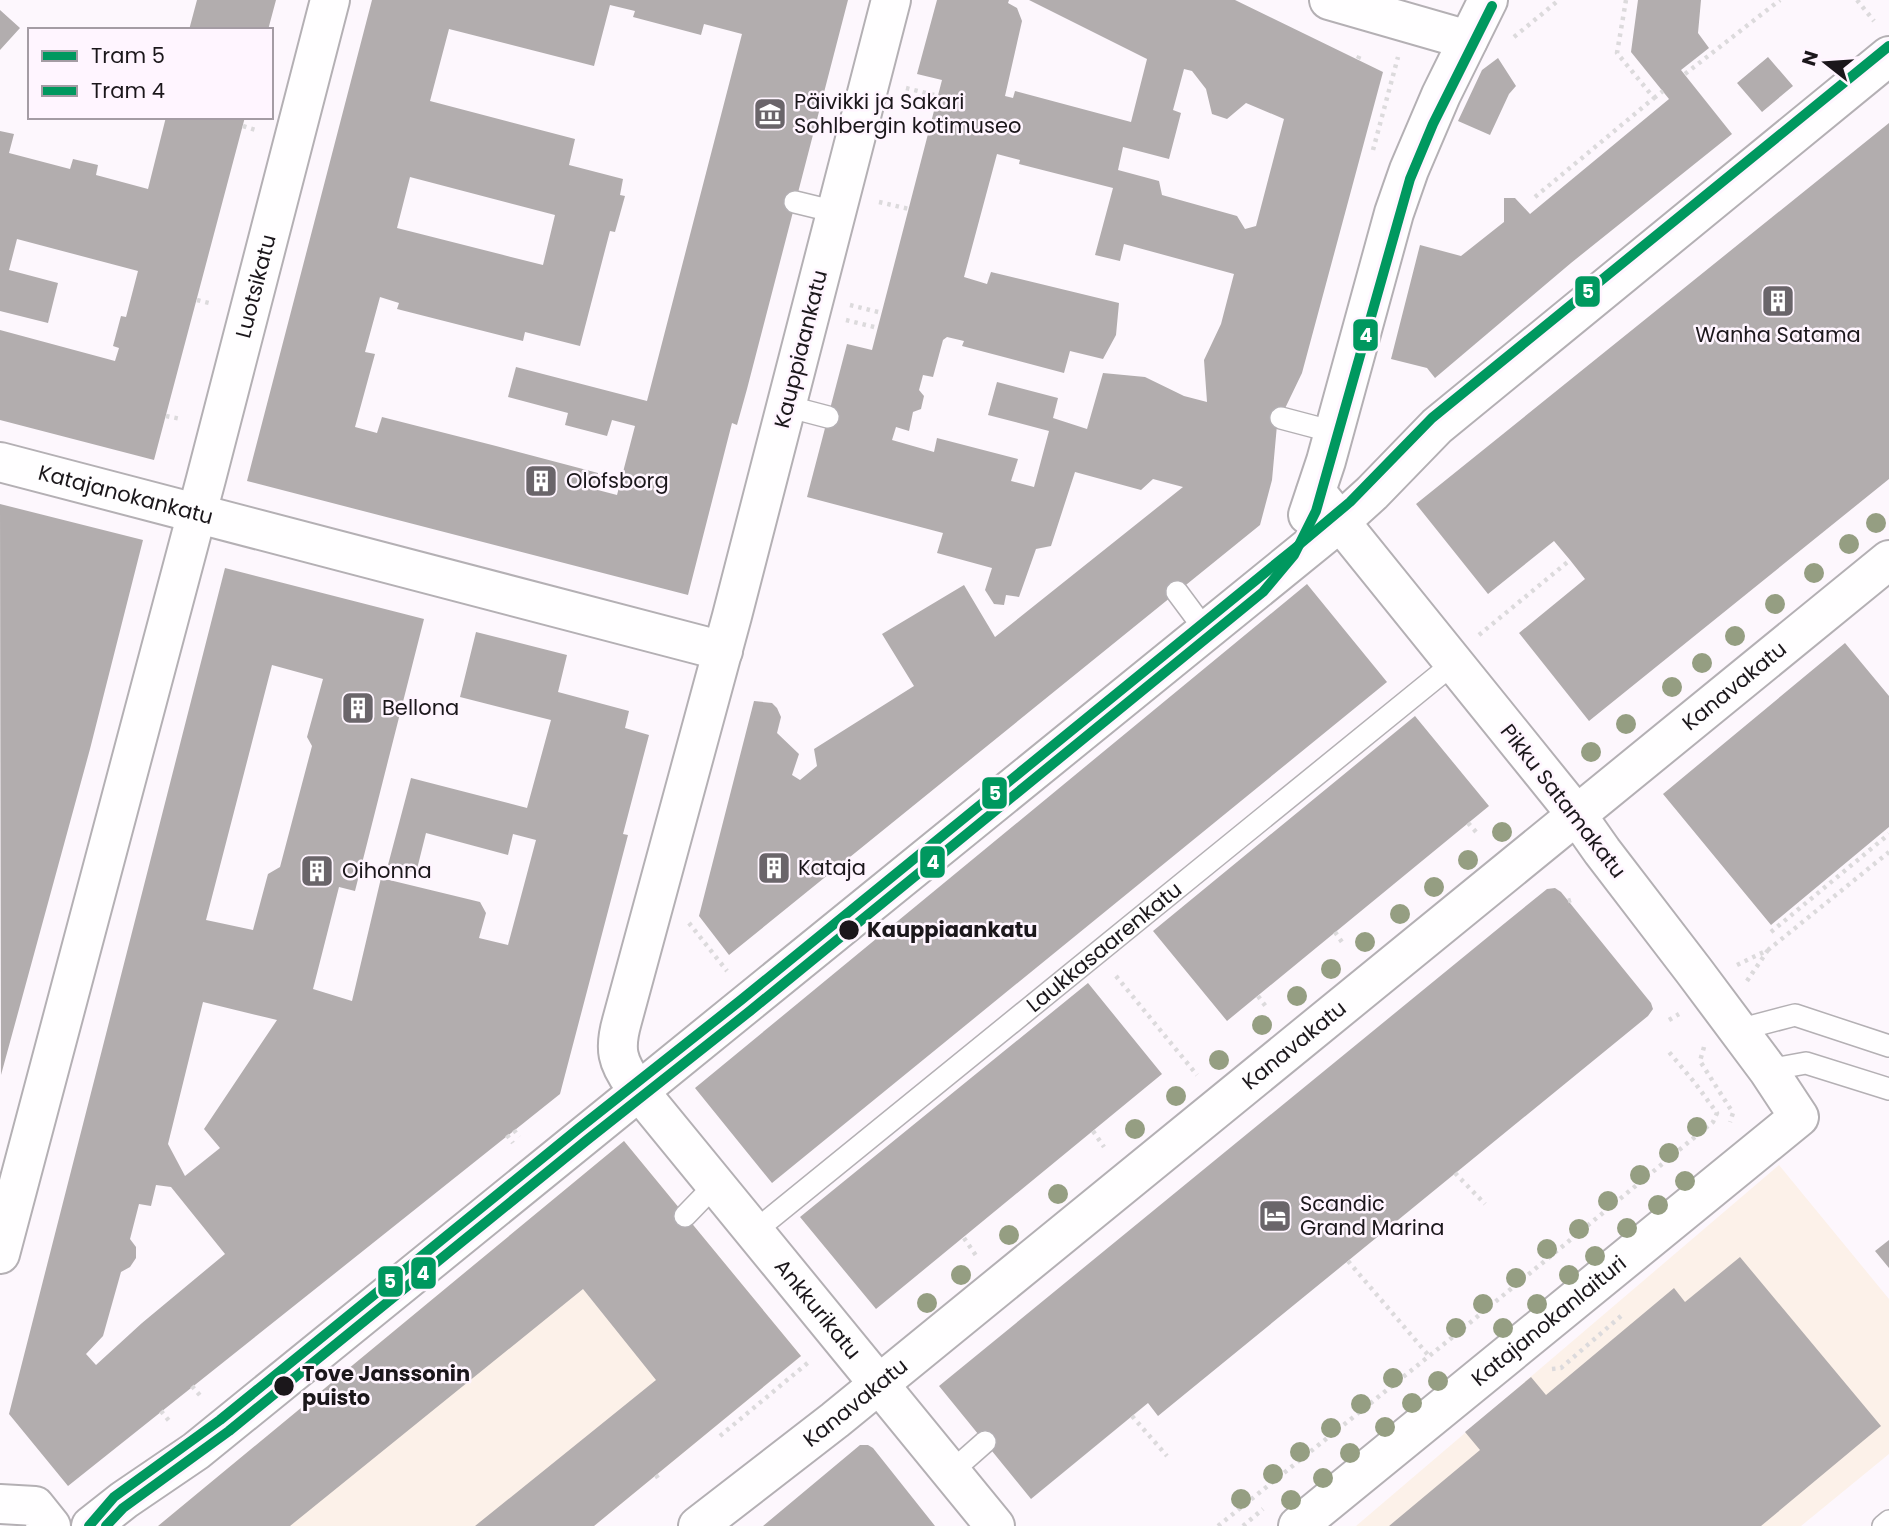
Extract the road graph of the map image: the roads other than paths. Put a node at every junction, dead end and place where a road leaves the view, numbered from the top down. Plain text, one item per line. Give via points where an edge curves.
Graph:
1 (330, 0) edge
2 (891, 0) edge
3 (1329, 0) edge
4 (1488, 0) edge
5 (1515, 0) edge
6 (1468, 40) junction
7 (1889, 57) edge
8 (795, 202) dead end
9 (836, 212) junction
10 (786, 406) junction
11 (828, 417) dead end
12 (1281, 418) dead end
13 (1334, 432) junction
14 (0, 462) edge
15 (1316, 492) junction
16 (197, 514) junction
17 (1340, 522) junction
18 (1889, 560) edge
19 (1282, 569) junction
20 (1177, 592) dead end
21 (1206, 631) junction
22 (723, 651) junction
23 (1454, 663) junction
24 (1576, 814) junction
25 (1731, 1022) junction
26 (1889, 1046) edge
27 (1768, 1070) junction
28 (1889, 1089) edge
29 (640, 1092) junction
30 (1799, 1117) joint
31 (716, 1184) junction
32 (685, 1216) dead end
33 (755, 1231) junction
34 (0, 1254) edge
35 (879, 1384) junction
36 (985, 1442) dead end
37 (951, 1472) junction
38 (0, 1504) edge
39 (1889, 1521) edge
40 (51, 1526) edge
41 (92, 1526) edge
42 (698, 1526) edge
43 (995, 1526) edge
44 (1298, 1526) edge
45 (1883, 1526) edge

1 - 16 street, Luotsikatu
2 - 9 street, Kauppiaankatu
3 - 6 street
4 - 6 street
5 - 6 street
6 - 13 street via 1441,94 1394,213
7 - 17 street via 1437,426
8 - 9 lane
9 - 10 street, Kauppiaankatu
10 - 11 lane
10 - 22 street, Kauppiaankatu
12 - 13 lane
13 - 15 street
14 - 16 street, Katajanokankatu
15 - 17 street, Pikku Satamakatu
15 - 19 street via 1302,533
16 - 22 street, Katajanokankatu
16 - 34 street, Luotsikatu
17 - 19 street
17 - 23 street, Pikku Satamakatu
18 - 24 street, Kanavakatu
19 - 21 street
20 - 21 lane
21 - 29 street
22 - 29 street, Kauppiaankatu via 622,1020 619,1062
23 - 24 street, Pikku Satamakatu
23 - 33 lane, Laukkasaarenkatu
24 - 25 street, Pikku Satamakatu
24 - 35 street, Kanavakatu
25 - 26 lane via 1795,1015
25 - 27 street, Pikku Satamakatu
27 - 28 lane via 1806,1063
27 - 30 street, Pikku Satamakatu
29 - 31 street, Ankkurikatu
29 - 41 street via 196,1451
30 - 44 street, Katajanokanlaituri
31 - 32 lane
31 - 33 street, Ankkurikatu
33 - 35 street, Ankkurikatu
35 - 37 street, Ankkurikatu
35 - 42 street, Kanavakatu
36 - 37 lane
37 - 43 street, Ankkurikatu
38 - 40 street via 35,1506
39 - 45 lane

